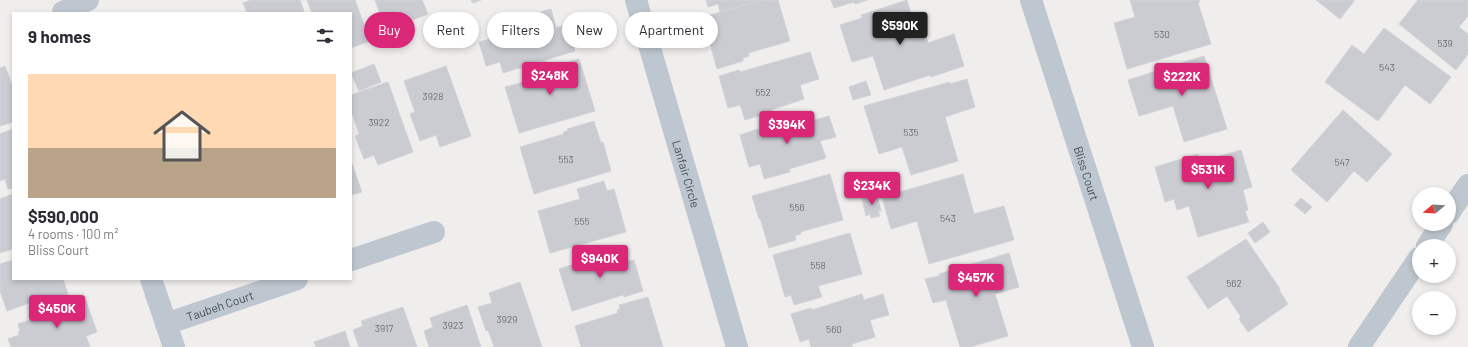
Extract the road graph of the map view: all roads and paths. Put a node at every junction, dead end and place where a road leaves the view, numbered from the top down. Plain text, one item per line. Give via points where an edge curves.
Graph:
1 (88, 0) edge
2 (636, 0) edge
3 (1030, 0) edge
4 (63, 12) edge
5 (1468, 185) edge
6 (1456, 203) edge
7 (434, 232) dead end
8 (352, 260) edge
9 (1412, 269) edge
10 (151, 280) edge
11 (294, 280) edge
12 (166, 324) junction
13 (174, 347) edge
14 (737, 347) edge
15 (1143, 347) edge
16 (1360, 347) edge

1 - 4 street
2 - 14 street, Lanfair Circle
3 - 15 street, Bliss Court
5 - 6 street
7 - 8 street
9 - 16 street
10 - 12 street
11 - 12 street, Taubeh Court
12 - 13 street

